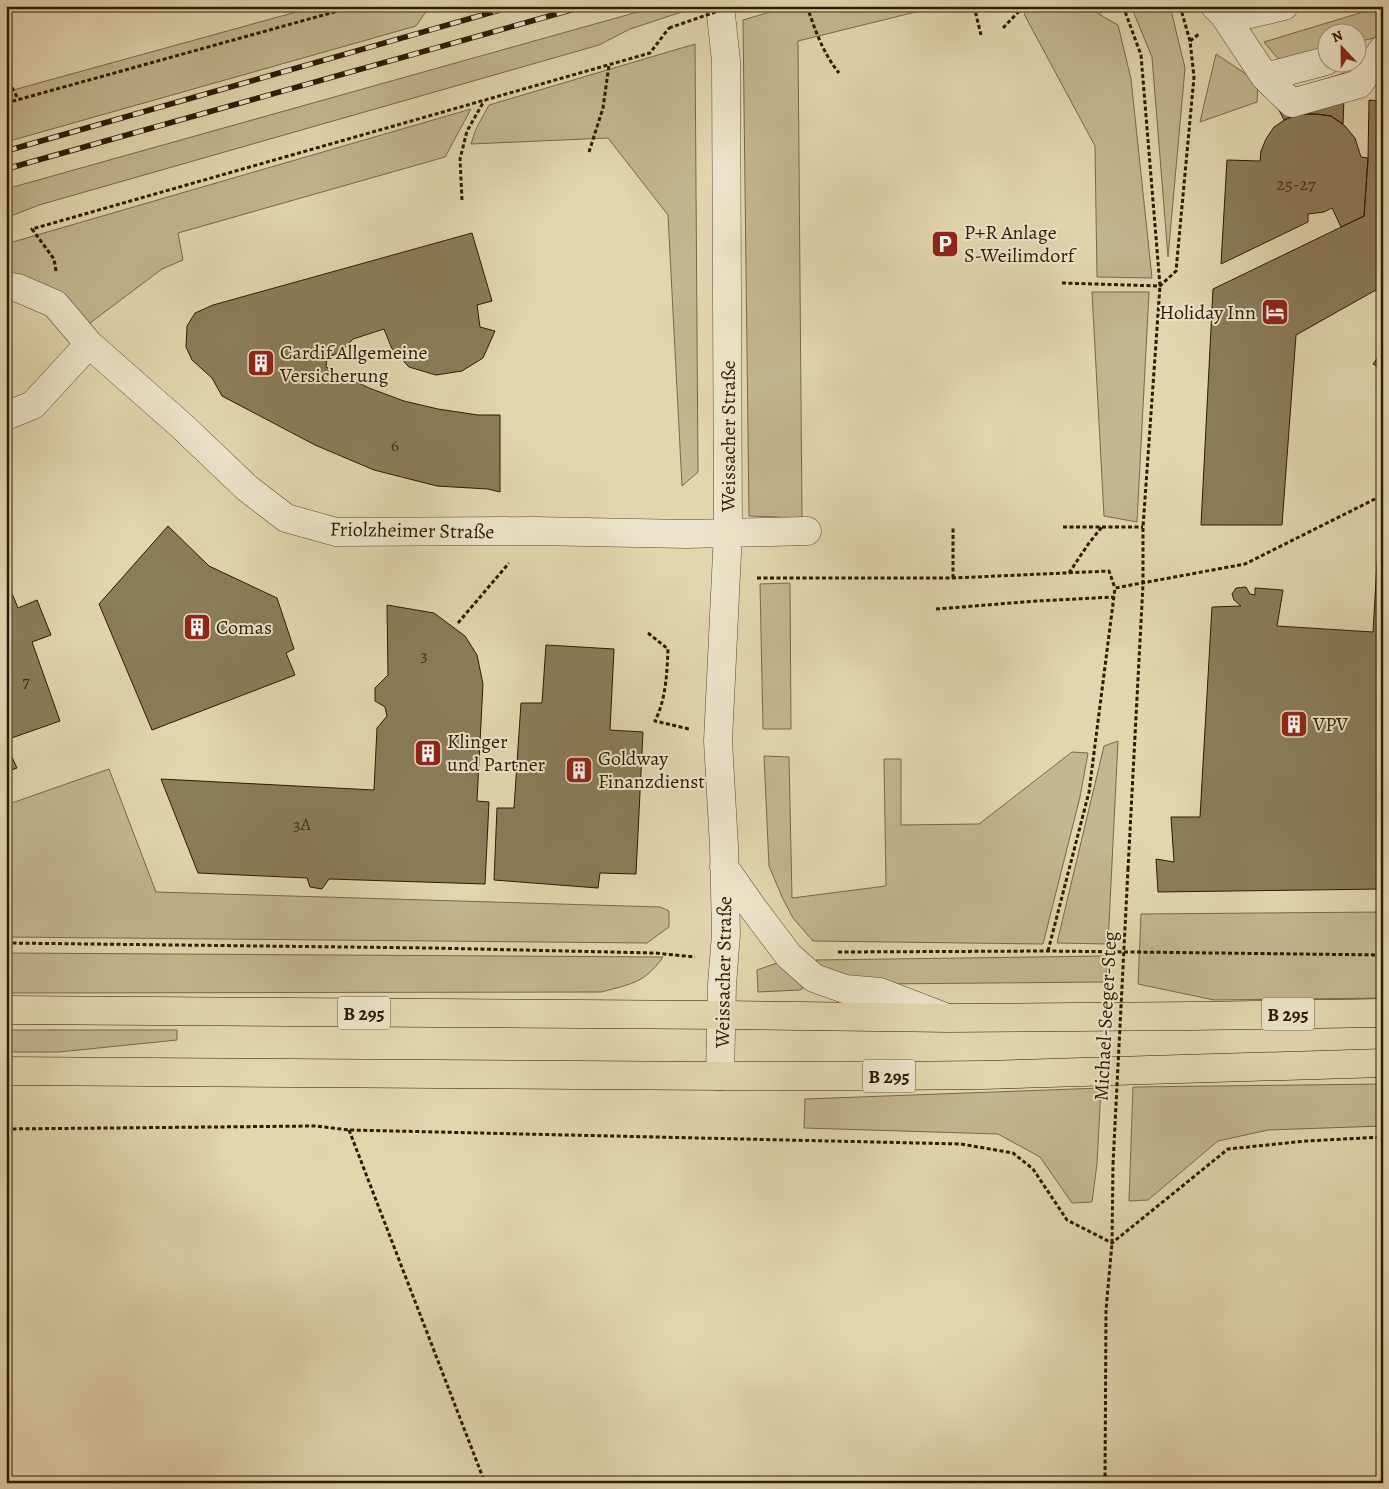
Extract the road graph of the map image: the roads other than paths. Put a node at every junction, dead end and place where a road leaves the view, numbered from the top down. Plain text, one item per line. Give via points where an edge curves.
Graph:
1 (720, 6) edge
2 (1284, 6) edge
3 (1219, 11) edge
4 (1383, 48) edge
5 (1366, 51) edge
6 (1316, 64) edge
7 (1265, 77) junction
8 (6, 286) edge
9 (89, 344) junction
10 (6, 416) edge
11 (807, 531) dead end
12 (728, 532) junction
13 (724, 867) junction
14 (6, 1010) edge
15 (1383, 1012) edge
16 (722, 1015) junction
17 (949, 1018) junction
18 (1383, 1063) edge
19 (6, 1071) edge
20 (720, 1076) junction

1 - 12 street, Weissacher Straße via 726,62
2 - 3 street via 1246,15
3 - 7 street
4 - 5 street
4 - 7 street via 1359,84 1292,103
6 - 7 street
8 - 9 street, Friolzheimer Straße via 55,304
9 - 10 street via 33,405
9 - 12 street, Friolzheimer Straße via 247,488 286,518 336,532
11 - 12 street, Friolzheimer Straße
12 - 13 street, Weissacher Straße via 718,741
13 - 16 street, Weissacher Straße via 726,934
13 - 17 street, Weissacher Straße via 789,956 814,978 845,988 880,992
14 - 16 main road, B 295
15 - 17 main road, B 295
16 - 17 main road, B 295
16 - 20 street, Weissacher Straße
18 - 20 main road, B 295 via 984,1075
19 - 20 main road, B 295

